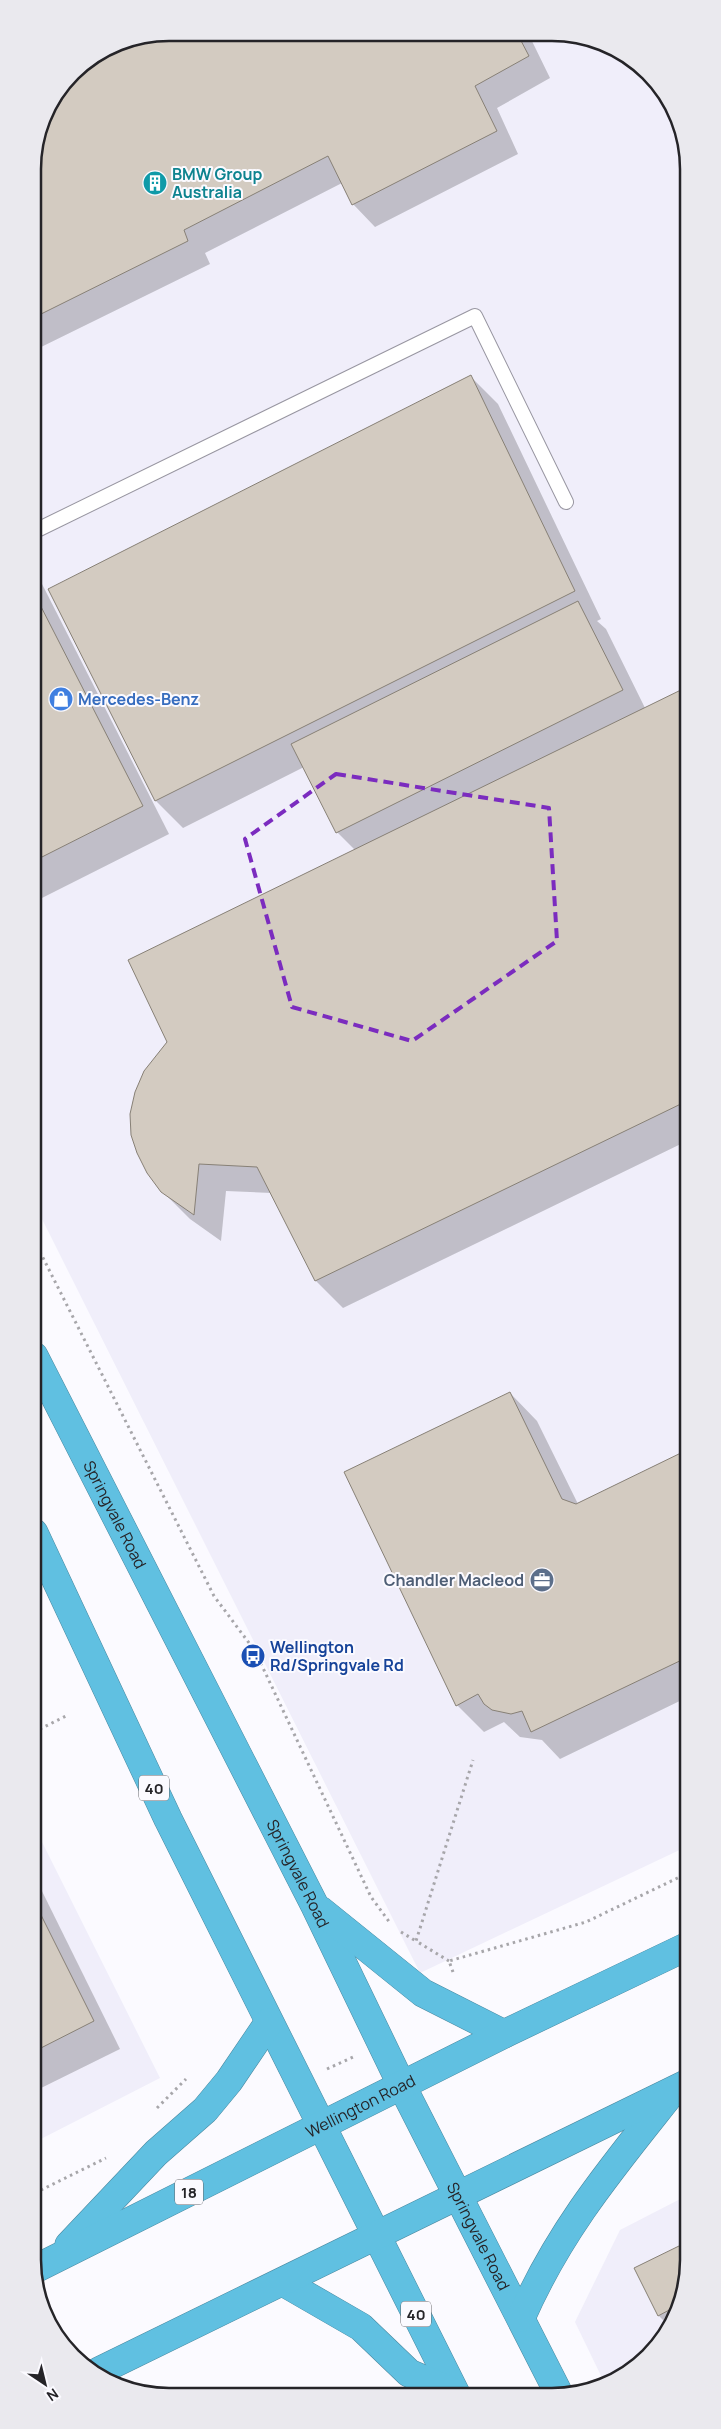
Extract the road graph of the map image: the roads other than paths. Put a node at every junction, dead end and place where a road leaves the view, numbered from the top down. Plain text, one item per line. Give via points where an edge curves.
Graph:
1 (566, 502) dead end
2 (42, 528) edge
3 (41, 1371) edge
4 (41, 1549) edge
5 (315, 1906) junction
6 (679, 1950) edge
7 (269, 2022) junction
8 (504, 2034) junction
9 (402, 2086) junction
10 (679, 2087) edge
11 (679, 2088) edge
12 (323, 2126) junction
13 (458, 2196) junction
14 (377, 2236) junction
15 (45, 2264) edge
16 (283, 2282) junction
17 (521, 2318) junction
18 (103, 2369) edge
19 (557, 2387) edge
20 (444, 2388) edge
21 (453, 2388) edge

1 - 2 lane via 475,316
3 - 5 highway, Springvale Road
4 - 7 highway, 40 via 168,1819
5 - 8 highway via 423,1993
5 - 9 highway, Springvale Road
6 - 8 highway, Wellington Road / 18
7 - 12 highway, 40
7 - 15 highway via 230,2081 204,2110 156,2153
8 - 9 highway, Wellington Road / 18
9 - 12 highway, Wellington Road / 18
9 - 13 highway, Springvale Road
10 - 13 highway
11 - 17 highway via 592,2192 556,2247
12 - 14 highway, 40
12 - 15 highway, Wellington Road / 18
13 - 14 highway
13 - 17 highway, Springvale Road
14 - 16 highway
14 - 21 highway, 40
16 - 18 highway
16 - 20 highway via 360,2327 409,2374
17 - 19 highway, Springvale Road

